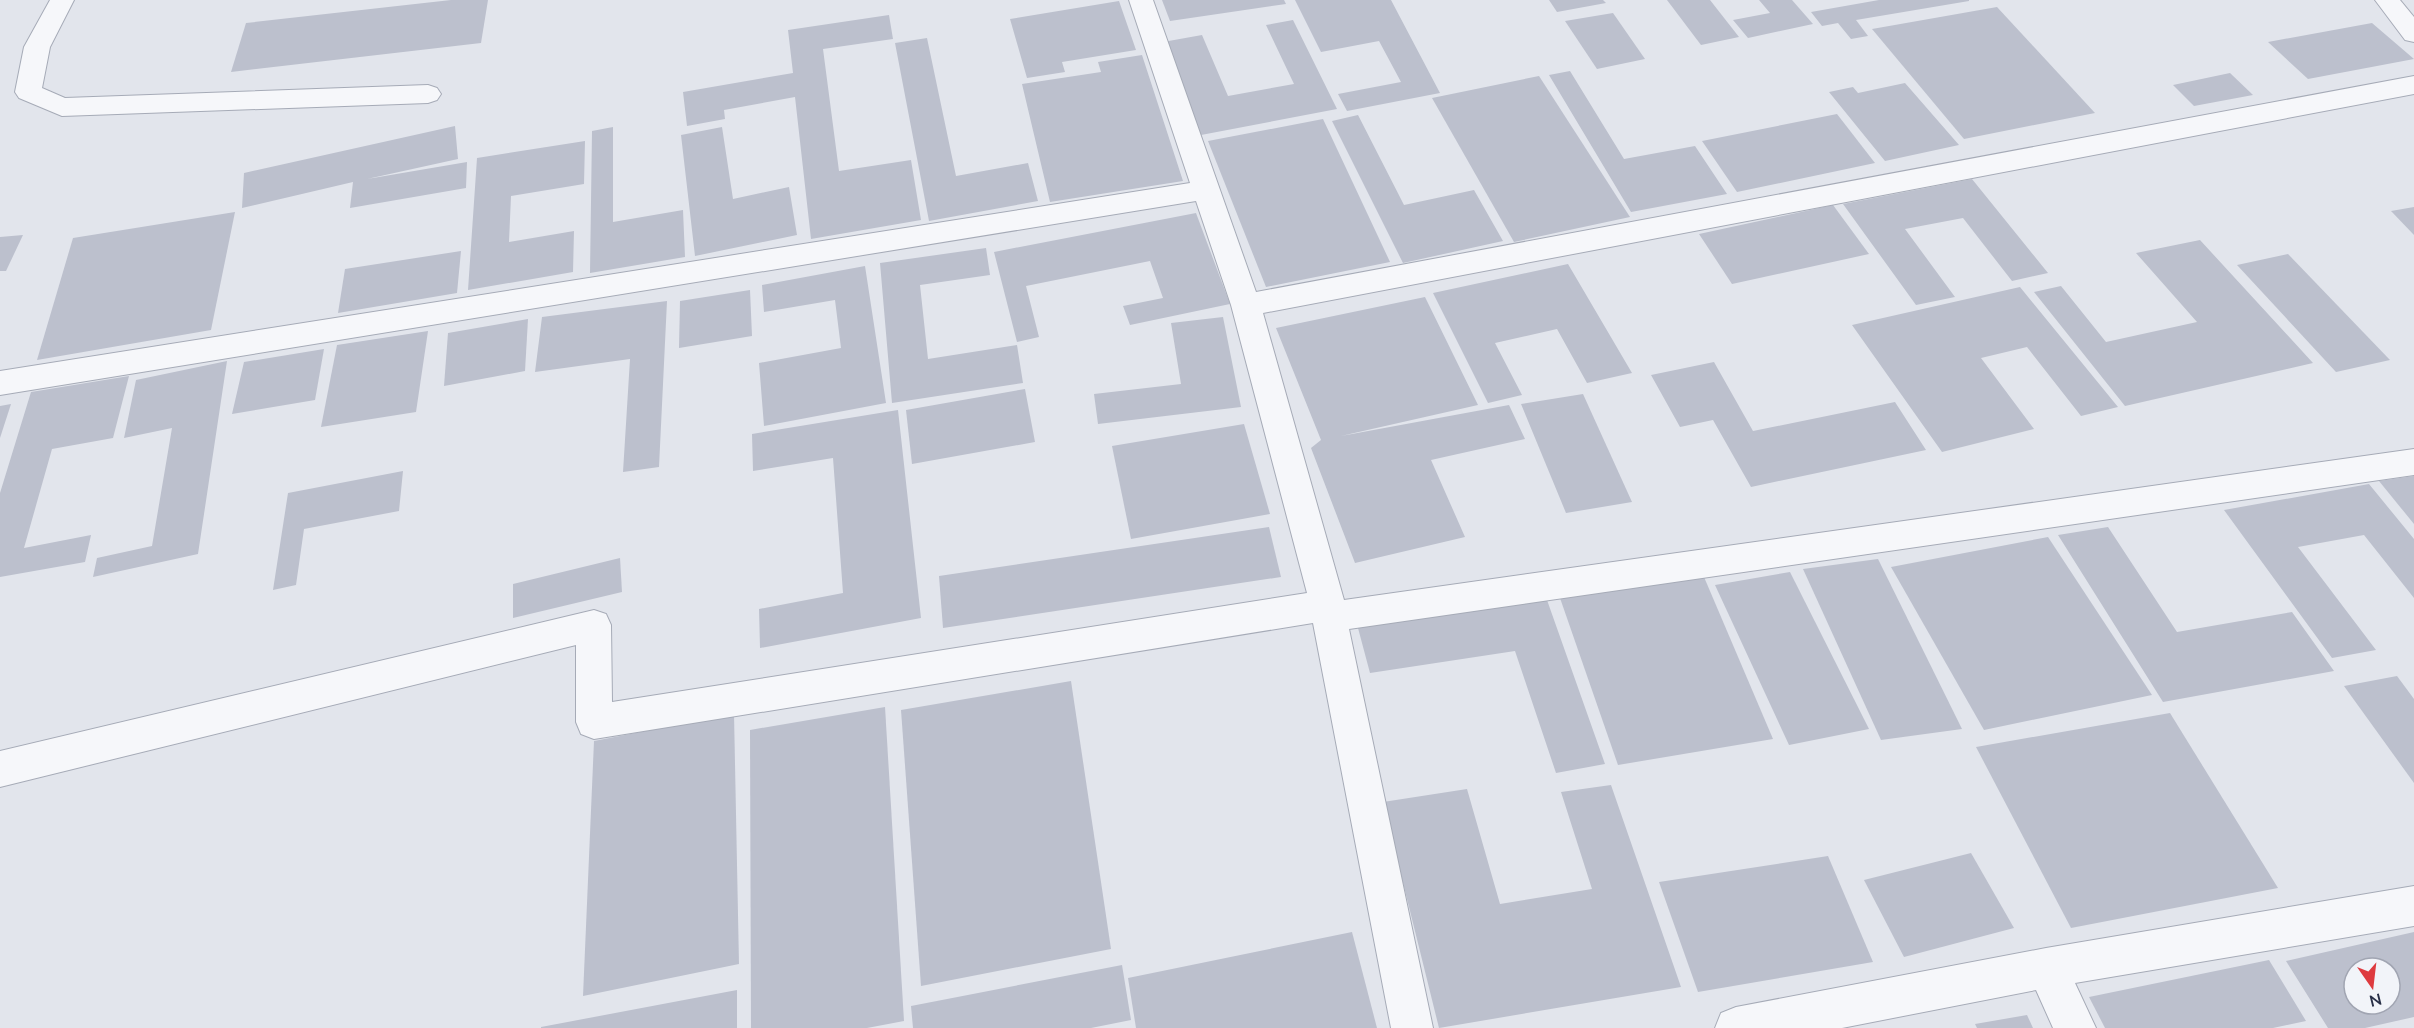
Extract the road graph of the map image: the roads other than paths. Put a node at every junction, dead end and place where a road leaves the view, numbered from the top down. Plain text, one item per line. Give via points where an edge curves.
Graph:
1 (62, 0) edge
2 (1141, 0) edge
3 (2387, 0) edge
4 (2414, 34) edge
5 (2414, 85) edge
6 (428, 93) dead end
7 (1205, 190) junction
8 (1246, 305) junction
9 (0, 383) edge
10 (2414, 462) edge
11 (1330, 611) junction
12 (0, 769) edge
13 (2414, 906) edge
14 (2046, 968) junction
15 (1412, 1028) edge
16 (1737, 1028) edge
17 (2075, 1028) edge

1 - 6 street via 37,47 28,92 62,106
2 - 7 street
3 - 4 street
5 - 8 street
7 - 8 street
7 - 9 street
8 - 11 street
10 - 11 street
11 - 12 street via 594,722 594,625
11 - 15 street
13 - 14 street
14 - 16 street
14 - 17 street

